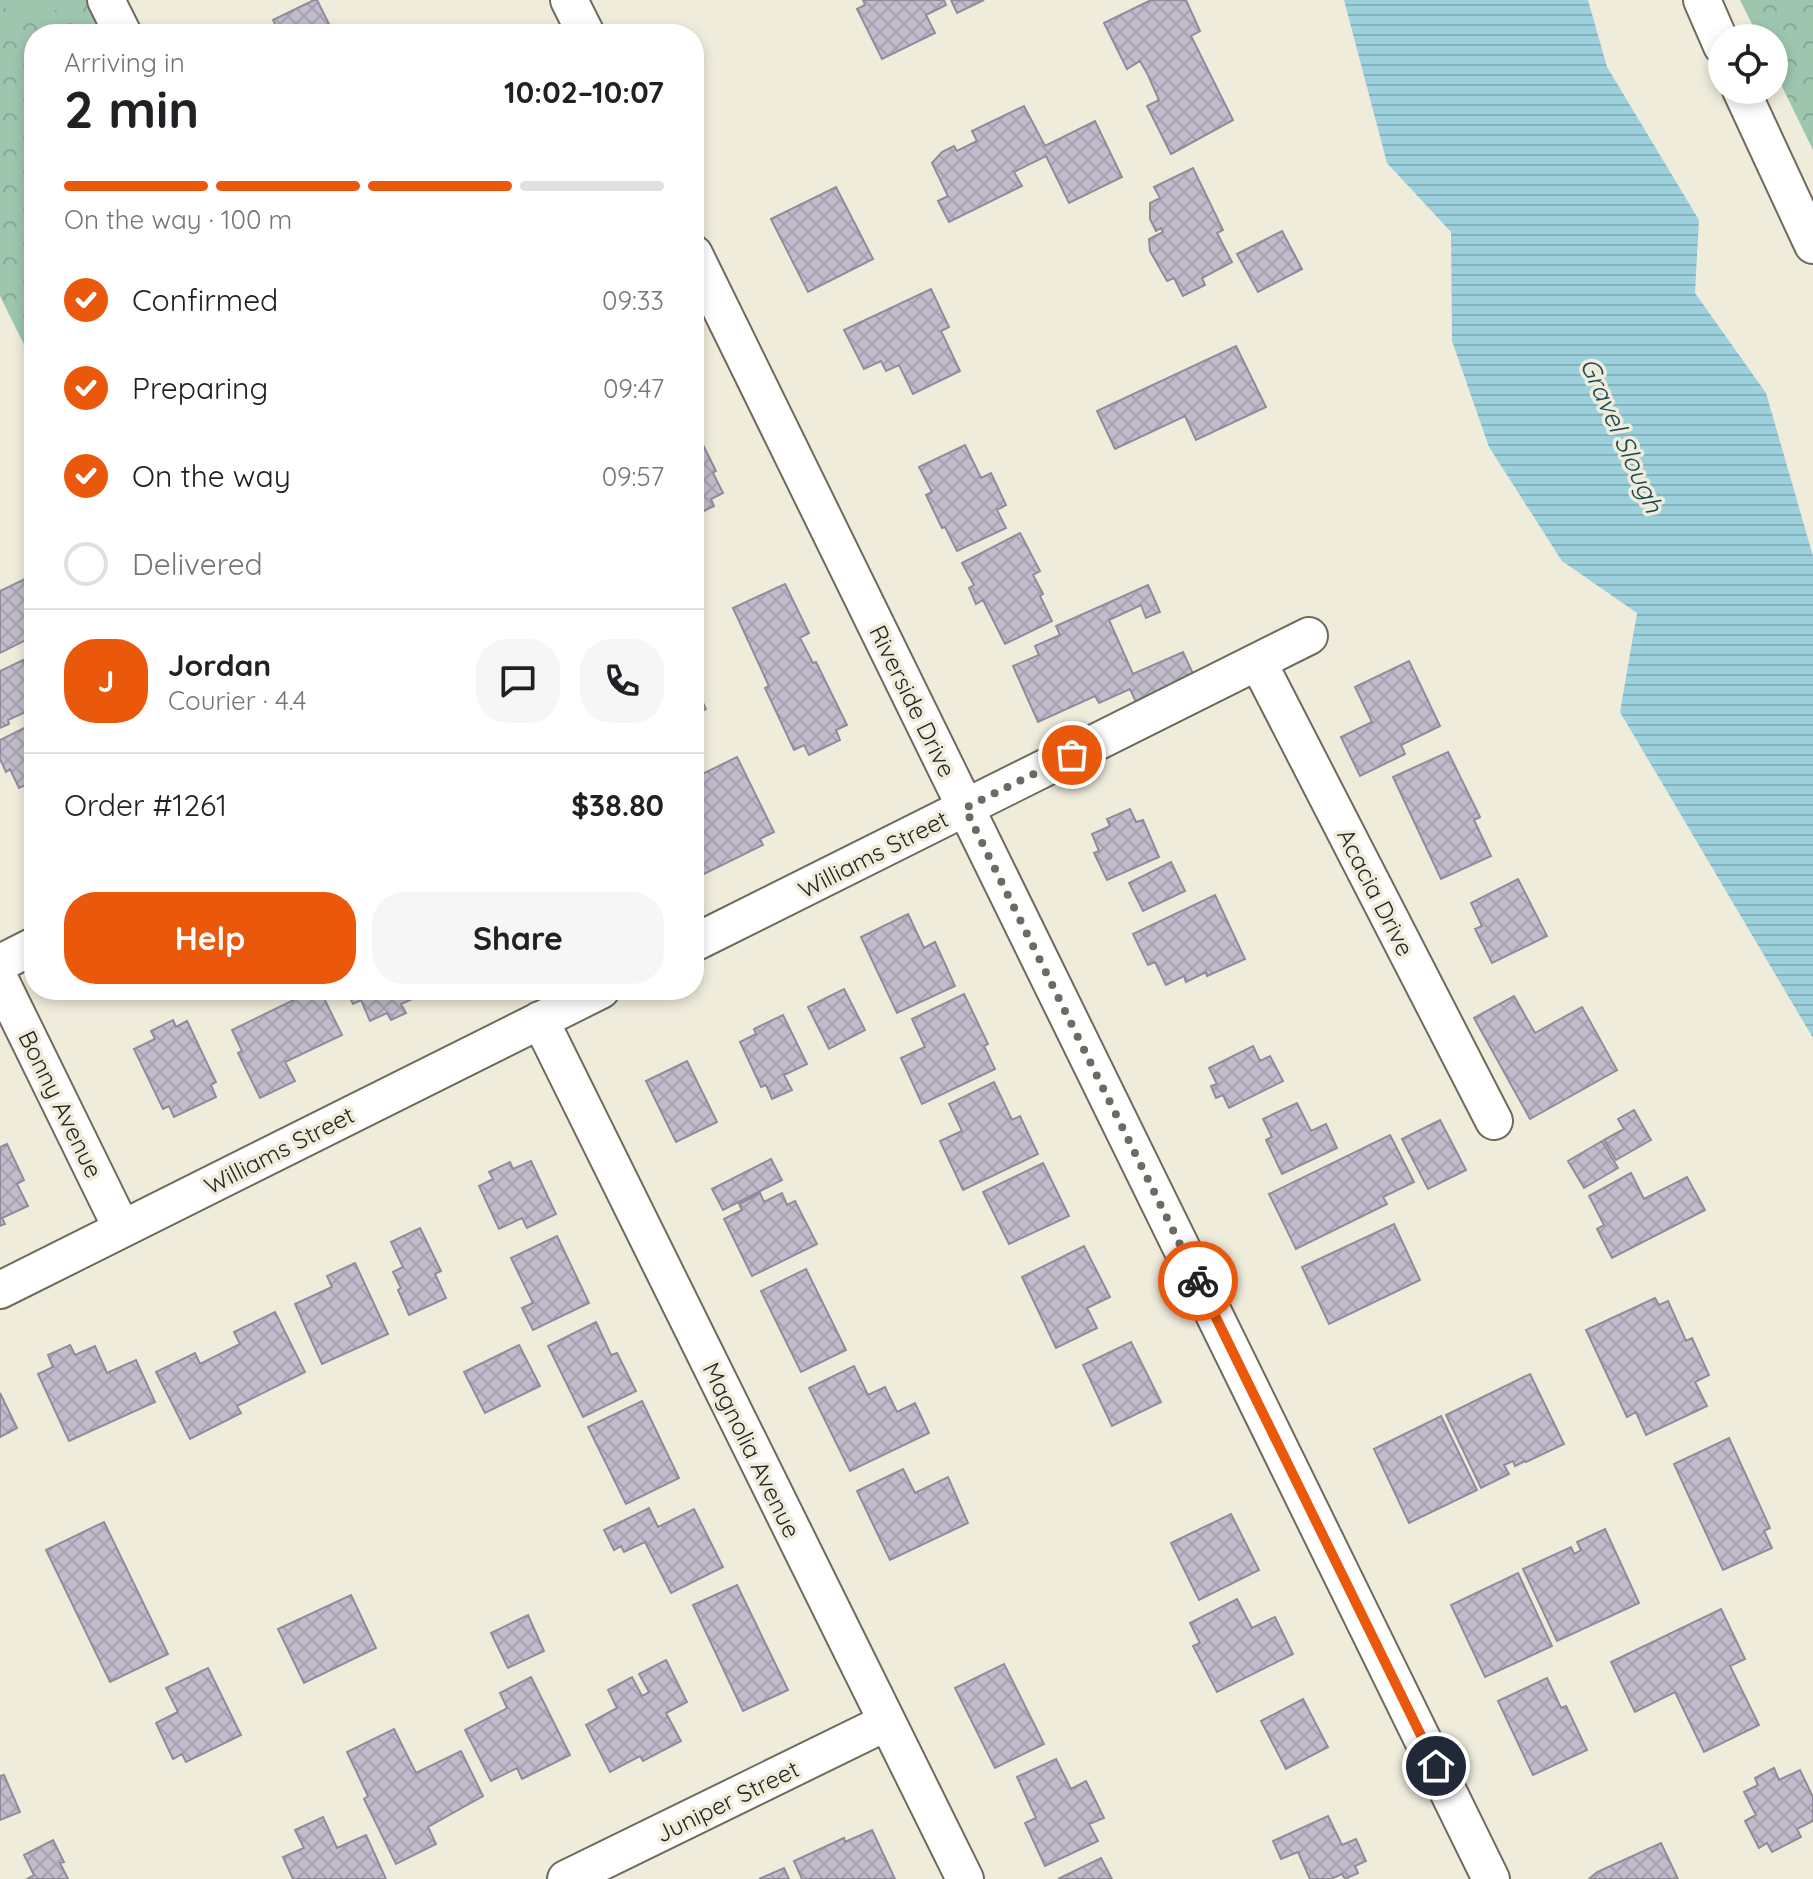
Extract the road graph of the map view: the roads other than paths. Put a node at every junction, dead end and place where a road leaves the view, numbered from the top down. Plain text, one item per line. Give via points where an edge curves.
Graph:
1 (106, 0) edge
2 (569, 0) edge
3 (1702, 0) edge
4 (118, 24) edge
5 (581, 24) edge
6 (1712, 24) edge
7 (1748, 104) edge
8 (1813, 245) edge
9 (704, 274) edge
10 (1309, 636) dead end
11 (1258, 662) junction
12 (965, 808) junction
13 (704, 938) edge
14 (24, 951) edge
15 (0, 963) edge
16 (0, 980) edge
17 (581, 1000) edge
18 (540, 1020) junction
19 (1494, 1121) dead end
20 (122, 1229) junction
21 (0, 1290) edge
22 (887, 1722) junction
23 (566, 1879) edge
24 (965, 1879) edge
25 (1491, 1879) edge

1 - 4 street
2 - 5 street
3 - 6 street
7 - 8 street
9 - 12 street, Riverside Drive
10 - 11 street, Williams Street
11 - 12 street, Williams Street
11 - 19 street, Acacia Drive
12 - 13 street, Williams Street
12 - 25 street, Riverside Drive
14 - 15 street
16 - 20 street, Bonny Avenue
17 - 18 street, Williams Street
18 - 20 street, Williams Street
18 - 22 street, Magnolia Avenue
20 - 21 street, Williams Street
22 - 23 street, Juniper Street
22 - 24 street, Magnolia Avenue

